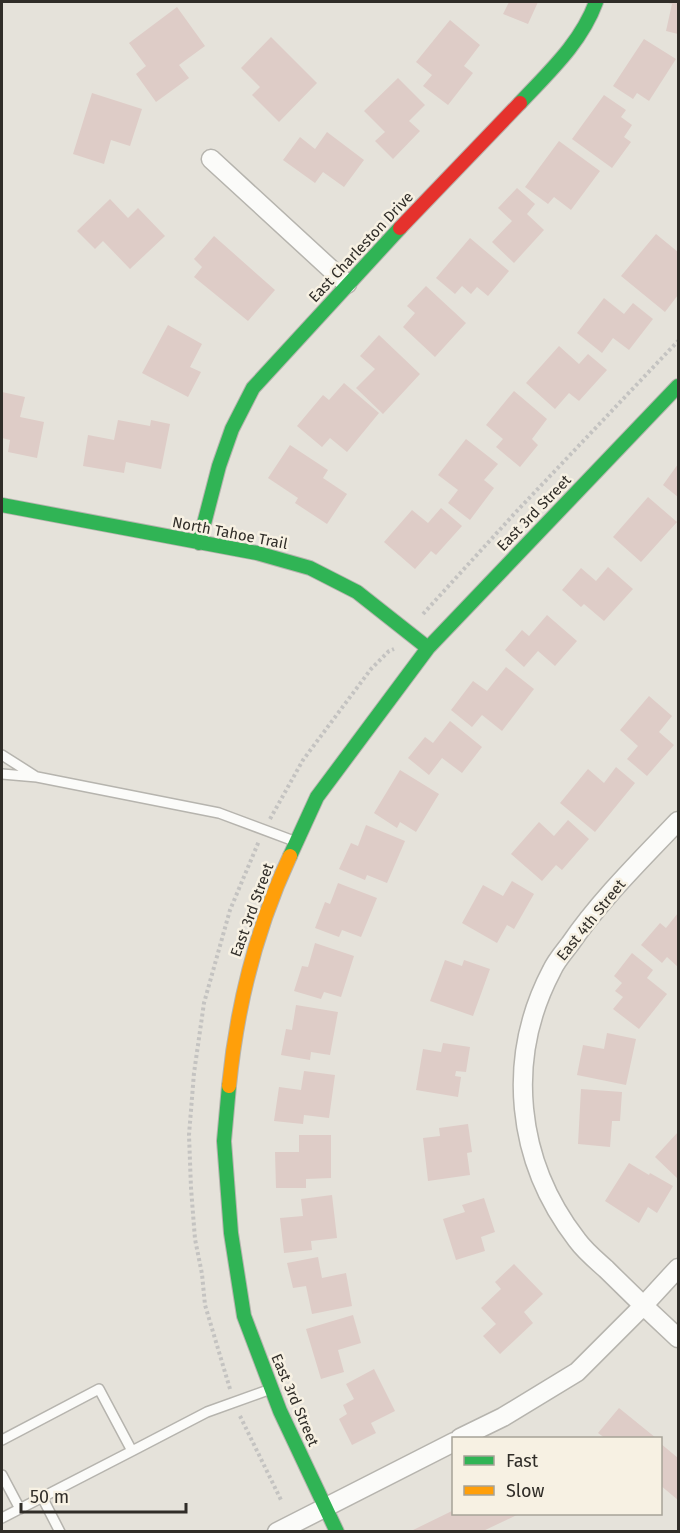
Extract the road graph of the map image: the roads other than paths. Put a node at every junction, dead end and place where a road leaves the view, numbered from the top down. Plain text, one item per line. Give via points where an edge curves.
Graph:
1 (596, 2) edge
2 (211, 159) dead end
3 (347, 284) junction
4 (678, 386) edge
5 (2, 505) edge
6 (199, 543) junction
7 (428, 648) junction
8 (2, 755) edge
9 (2, 774) edge
10 (37, 777) junction
11 (678, 821) edge
12 (296, 842) junction
13 (678, 1268) edge
14 (644, 1306) junction
15 (678, 1338) edge
16 (271, 1389) junction
17 (462, 1437) edge
18 (2, 1440) edge
19 (452, 1442) edge
20 (132, 1451) junction
21 (2, 1475) edge
22 (42, 1497) junction
23 (325, 1506) junction
24 (20, 1509) junction
25 (2, 1518) edge
26 (60, 1532) edge
27 (277, 1532) edge
28 (337, 1532) edge

1 - 3 street, East Charleston Drive via 590,19 567,54
2 - 3 street
3 - 6 street, East Charleston Drive via 253,388 219,465
4 - 7 street, East 3rd Street
5 - 6 street, North Tahoe Trail
6 - 7 street, North Tahoe Trail via 310,568 357,592
7 - 12 street, East 3rd Street via 317,796
8 - 10 lane
9 - 10 lane
10 - 12 lane via 219,813
11 - 14 street, East 4th Street via 608,895 552,968 534,1007 524,1058 522,1104 534,1164 551,1201 578,1242
12 - 16 street, East 3rd Street via 272,894 244,983 224,1141 231,1233 244,1316
13 - 14 street
14 - 15 street, East 4th Street
14 - 17 street via 577,1372
16 - 20 lane via 207,1412
16 - 23 street, East 3rd Street
18 - 20 lane via 99,1389
19 - 23 street
20 - 22 lane
21 - 24 lane
22 - 24 lane
22 - 26 lane
23 - 27 street
23 - 28 street, East 3rd Street
24 - 25 lane

